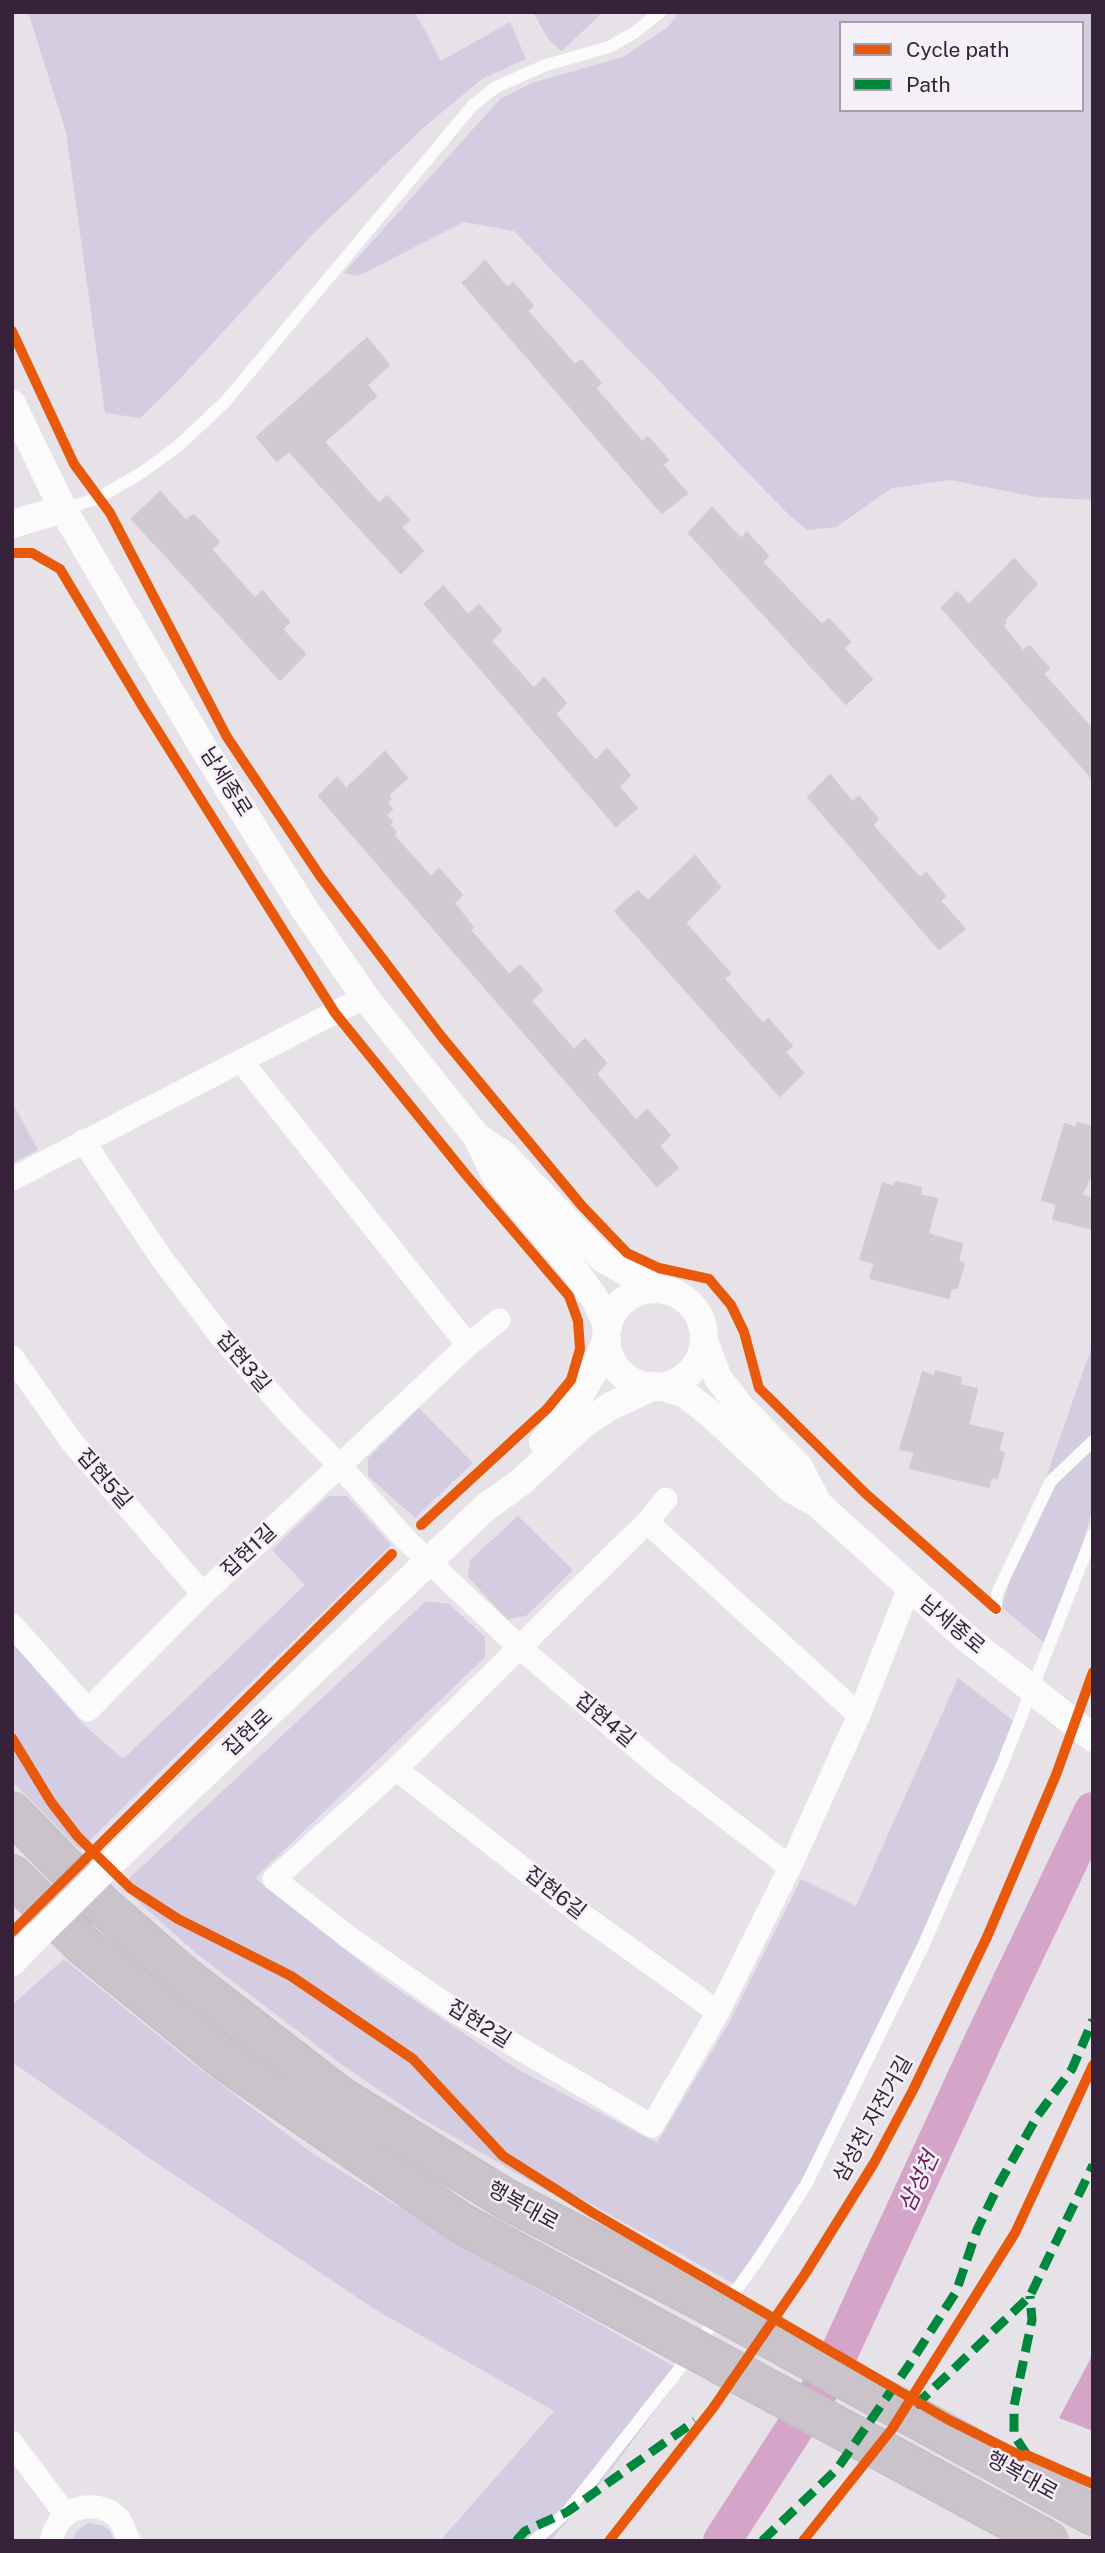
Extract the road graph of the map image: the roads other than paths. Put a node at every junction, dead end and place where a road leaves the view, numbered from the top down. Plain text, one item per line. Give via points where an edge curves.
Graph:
1 (660, 12) edge
2 (12, 404) edge
3 (63, 509) junction
4 (12, 524) edge
5 (365, 997) junction
6 (242, 1061) junction
7 (477, 1137) junction
8 (83, 1141) junction
9 (12, 1179) edge
10 (657, 1289) junction
11 (499, 1320) dead end
12 (607, 1333) junction
13 (704, 1341) junction
14 (468, 1345) junction
15 (12, 1357) edge
16 (658, 1386) junction
17 (1093, 1441) edge
18 (341, 1466) junction
19 (666, 1499) dead end
20 (818, 1504) junction
21 (486, 1507) junction
22 (647, 1522) junction
23 (1093, 1534) edge
24 (428, 1562) junction
25 (909, 1588) junction
26 (203, 1594) junction
27 (996, 1609) dead end
28 (12, 1625) edge
29 (519, 1647) junction
30 (859, 1715) junction
31 (1093, 1738) edge
32 (396, 1769) junction
33 (12, 1812) edge
34 (790, 1867) junction
35 (12, 1875) edge
36 (21, 1952) edge
37 (718, 2012) junction
38 (12, 2443) edge
39 (66, 2515) junction
40 (1093, 2515) edge
41 (51, 2541) edge
42 (129, 2541) edge
43 (534, 2541) edge
44 (1048, 2541) edge

1 - 3 lane via 608,47 546,65 496,87 473,105 225,402 141,473 98,498
2 - 3 street, 남세종로
3 - 4 street
3 - 5 street, 남세종로 via 207,754
5 - 6 street
5 - 7 street, 남세종로
6 - 8 street
6 - 14 street
7 - 10 street, 남세종로 via 503,1154 602,1258
7 - 12 street, 남세종로 via 496,1177 595,1299
8 - 9 street
8 - 18 street, 집현3길 via 162,1259 223,1339
10 - 12 street via 626,1299 612,1316
10 - 13 street via 683,1297 695,1309
11 - 14 street, 집현1길
12 - 16 street via 608,1349 618,1369 631,1380
12 - 21 street, 집현로 via 594,1371 574,1404
13 - 16 street via 692,1371
13 - 20 street, 남세종로 via 718,1378 799,1467
14 - 18 street, 집현1길
15 - 26 street, 집현5길 via 72,1442
16 - 20 street, 남세종로 via 685,1394 790,1488
16 - 21 street, 집현로 via 608,1407
17 - 27 lane via 1051,1481 997,1593
18 - 24 street, 집현3길
18 - 26 street, 집현1길
19 - 22 street, 집현2길
20 - 25 street, 남세종로
21 - 24 street, 집현로
22 - 29 street, 집현2길
22 - 30 street
23 - 43 lane via 1002,1765 924,1944 807,2182 684,2363 567,2512
24 - 29 street, 집현4길
24 - 36 street, 집현로, bridge
25 - 30 street, 집현2길
25 - 31 street, 남세종로
26 - 28 street, 집현1길 via 88,1710
29 - 32 street, 집현2길
29 - 34 street, 집현4길 via 661,1768
30 - 34 street, 집현2길
32 - 37 street, 집현6길 via 581,1914
32 - 37 street, 집현2길 via 274,1879 454,2010 652,2126
33 - 40 highway, 행복대로, bridge via 102,1905 186,1978 339,2096 506,2199
34 - 37 street, 집현2길
35 - 44 highway, bridge via 84,1946 227,2062 461,2223
38 - 39 street
39 - 41 street
39 - 42 street via 84,2507 110,2511 120,2520

